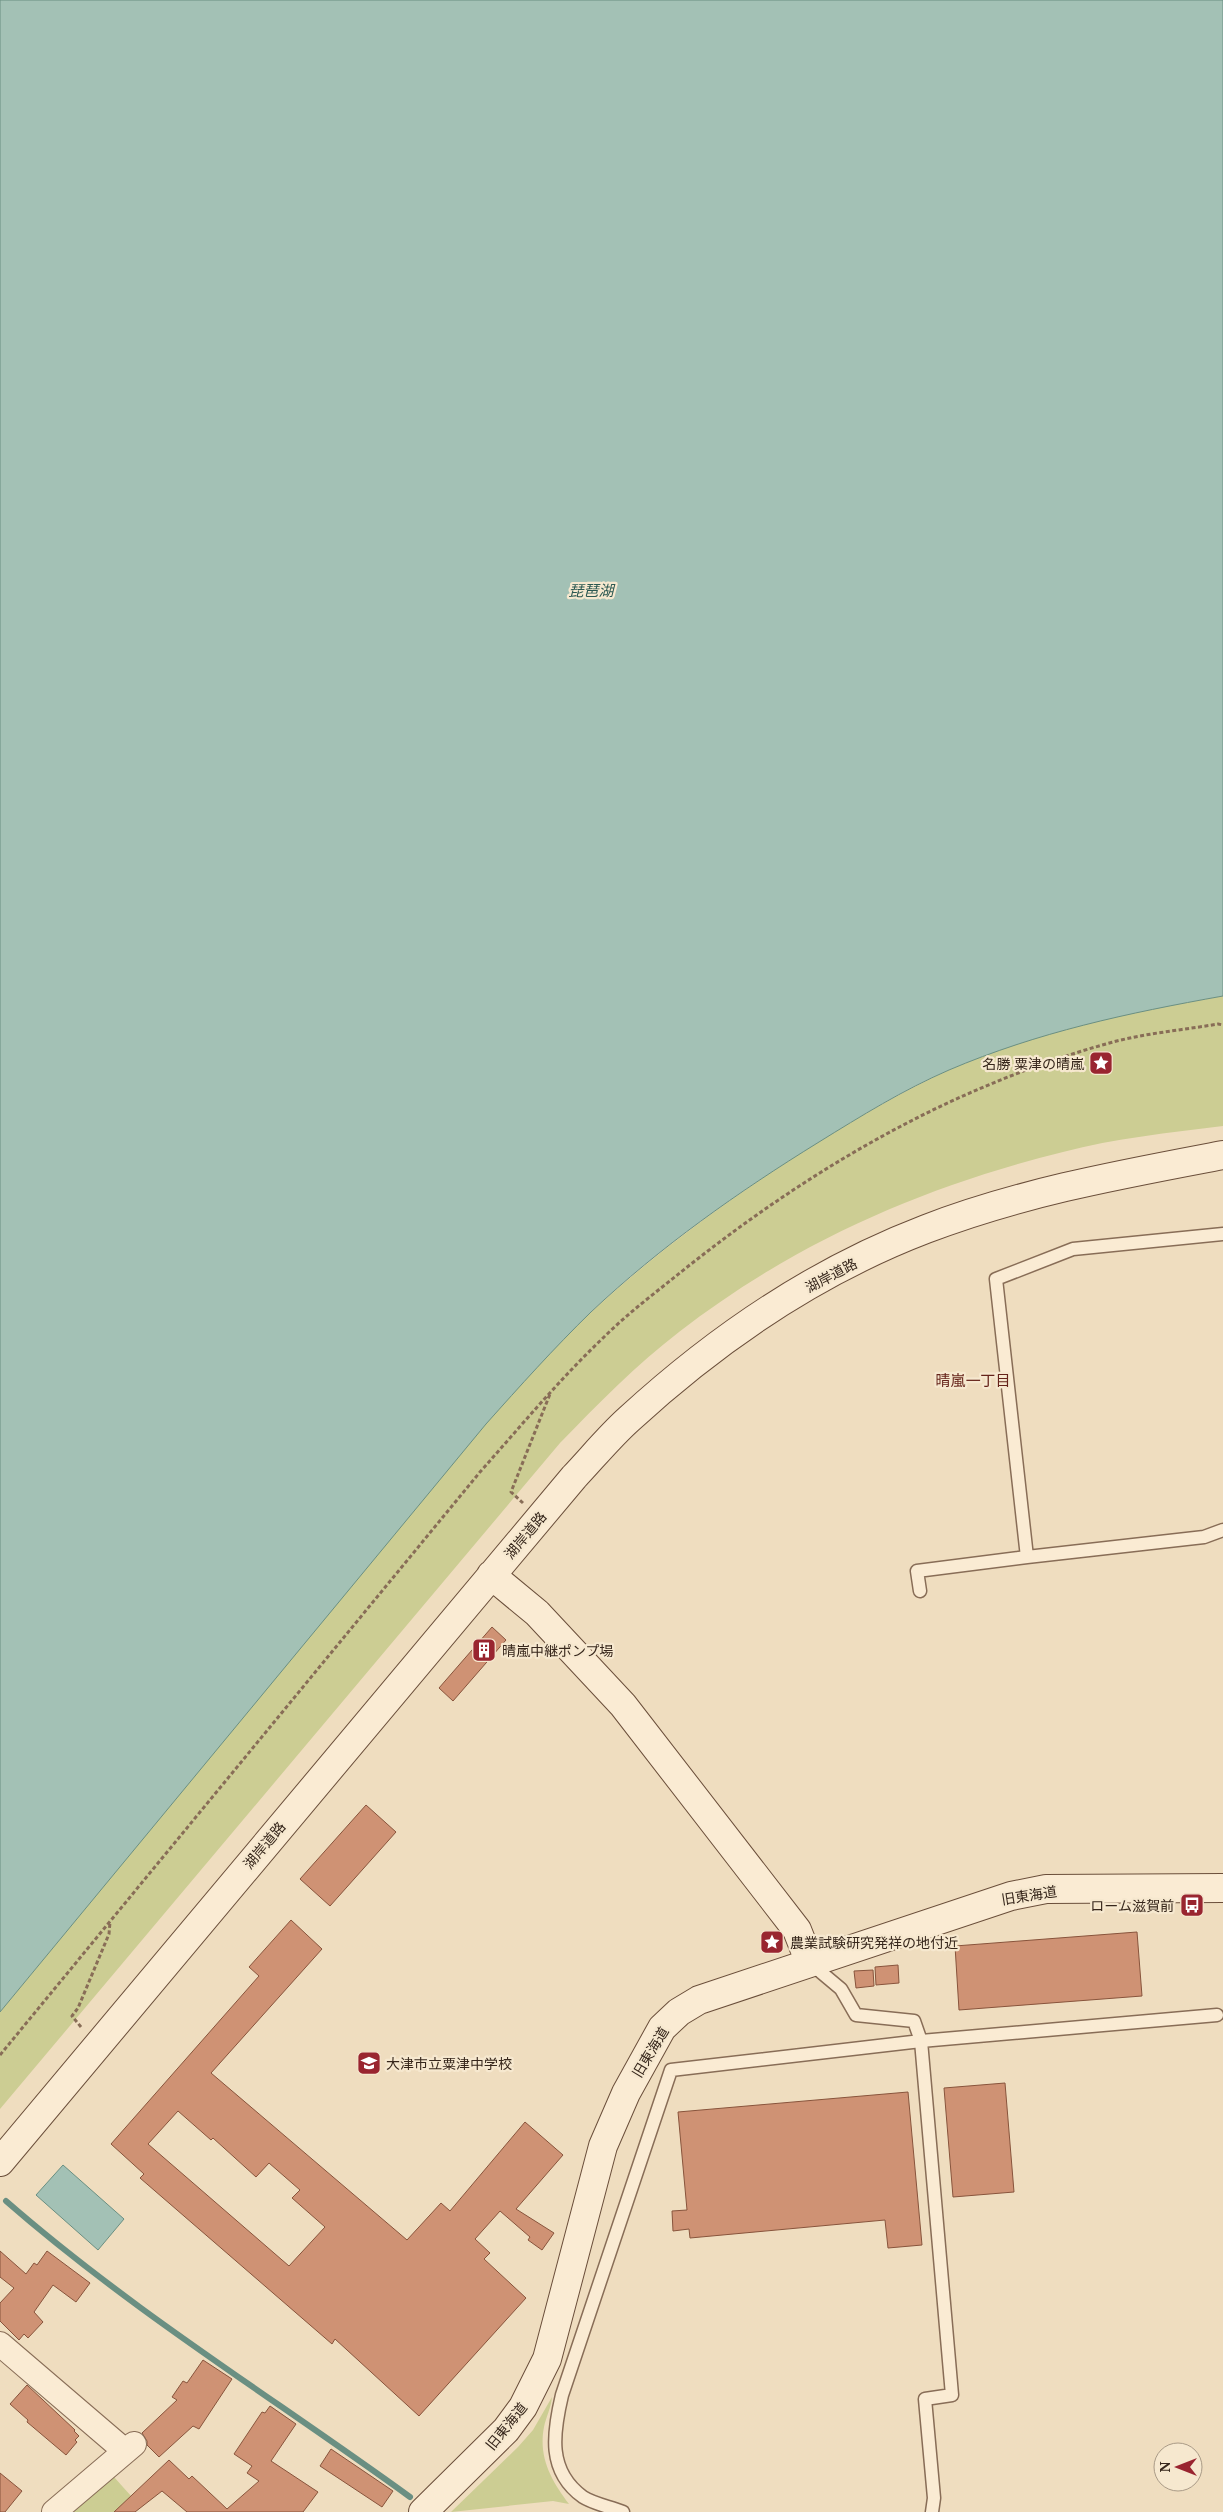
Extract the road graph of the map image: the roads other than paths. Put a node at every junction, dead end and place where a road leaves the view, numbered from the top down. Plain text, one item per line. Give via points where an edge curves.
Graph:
1 (1223, 1155) edge
2 (1223, 1234) edge
3 (1223, 1530) edge
4 (1027, 1557) junction
5 (491, 1575) junction
6 (920, 1591) dead end
7 (1223, 1888) edge
8 (810, 1963) junction
9 (1217, 2015) dead end
10 (921, 2040) junction
11 (0, 2162) edge
12 (0, 2344) edge
13 (54, 2512) edge
14 (423, 2512) edge
15 (623, 2512) edge
16 (932, 2512) edge

1 - 5 street, 湖岸道路 via 1051,1190 926,1229 822,1277 747,1324 628,1420 574,1477
2 - 4 lane via 1073,1250 996,1279
3 - 4 lane via 1204,1536
4 - 6 lane via 917,1571
5 - 8 street via 537,1613 623,1705 797,1930
5 - 11 street, 湖岸道路
7 - 8 street, 旧東海道 via 1046,1889 986,1903
8 - 10 lane via 841,1989 856,2015 914,2021
8 - 14 street, 旧東海道 via 699,2000 662,2028 626,2094 603,2146 547,2360 536,2384 506,2430
9 - 10 lane
10 - 15 lane via 671,2070 562,2395 555,2427 556,2458 569,2484 584,2498
10 - 16 lane via 952,2395 925,2399 934,2498
12 - 13 street via 130,2447

